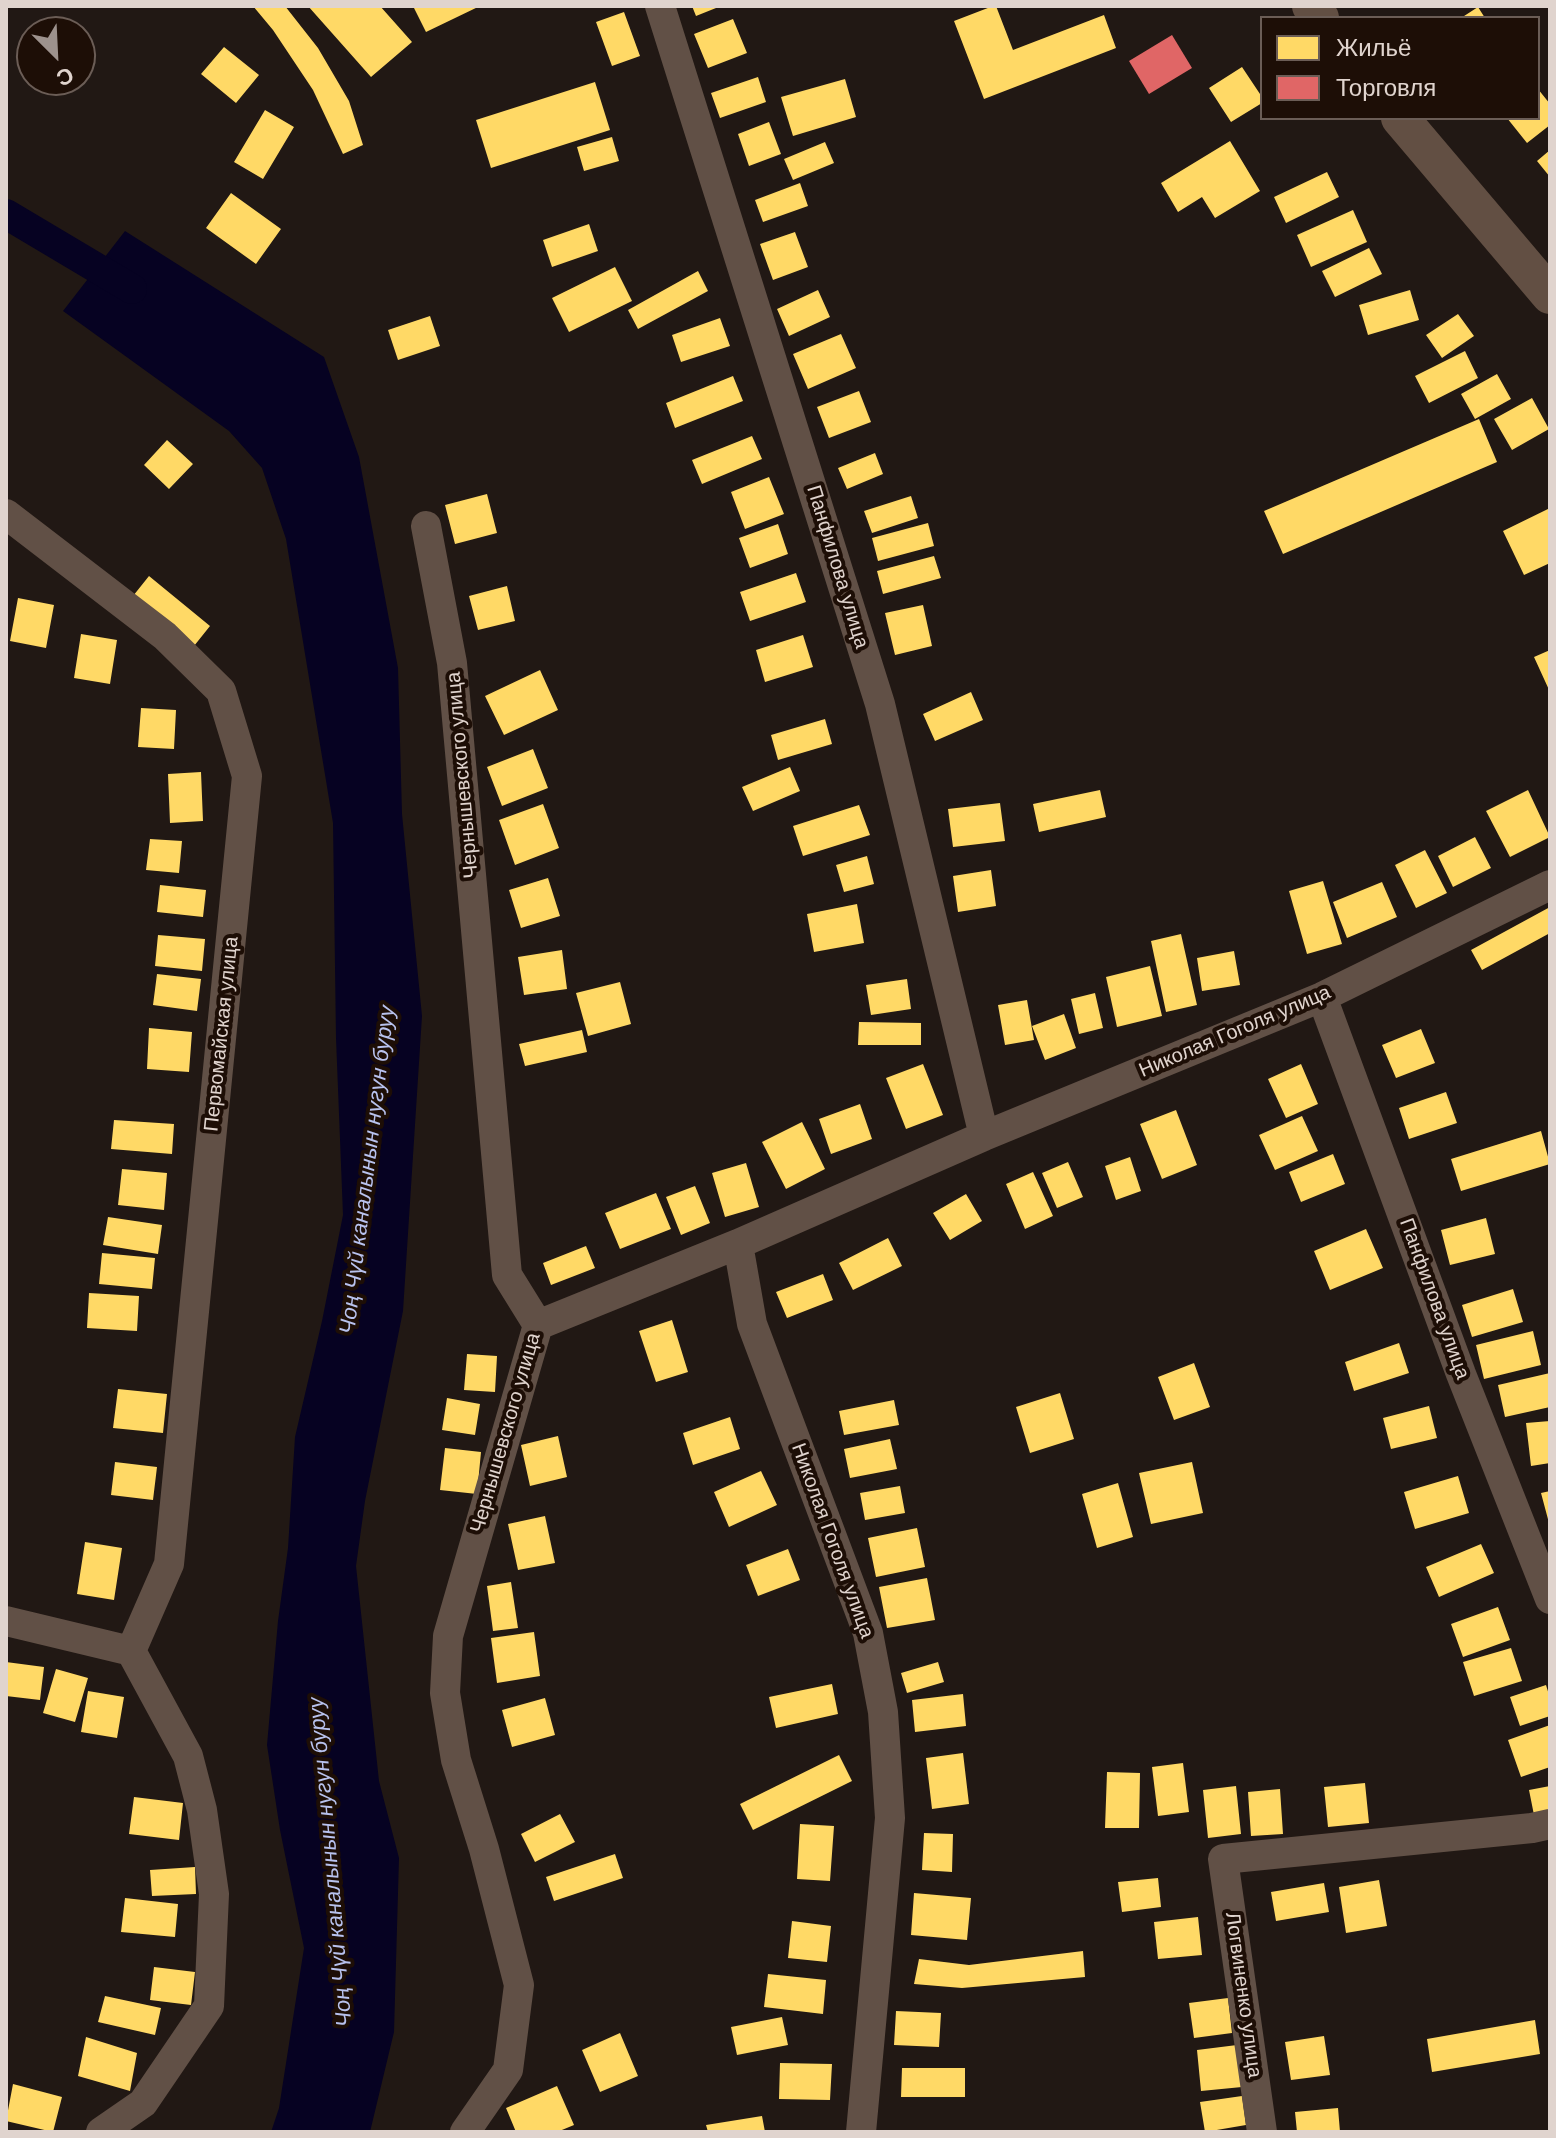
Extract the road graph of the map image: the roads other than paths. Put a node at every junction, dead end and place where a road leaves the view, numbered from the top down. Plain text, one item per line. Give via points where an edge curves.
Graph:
1 (660, 6) edge
2 (1402, 120) edge
3 (1550, 295) edge
4 (6, 514) edge
5 (426, 526) dead end
6 (1550, 885) edge
7 (1322, 997) junction
8 (984, 1136) junction
9 (738, 1244) junction
10 (538, 1325) junction
11 (1550, 1599) edge
12 (6, 1621) edge
13 (131, 1651) junction
14 (1550, 1824) edge
15 (101, 2132) edge
16 (465, 2132) edge
17 (861, 2132) edge
18 (1262, 2132) edge

1 - 8 street, Панфилова улица via 880,704
2 - 3 main road
4 - 13 street, Первомайская улица via 165,636 221,691 247,776 169,1564
5 - 10 street, Чернышевского улица via 452,663 507,1275
6 - 7 street, Николая Гоголя улица
7 - 8 street, Николая Гоголя улица
7 - 11 street, Панфилова улица
8 - 9 street, Николая Гоголя улица
9 - 10 street, Николая Гоголя улица
9 - 17 street, Николая Гоголя улица via 752,1324 868,1633 883,1712 890,1818
10 - 16 street, Чернышевского улица via 448,1636 445,1693 456,1760 519,1985 508,2070
12 - 13 street
13 - 15 street via 188,1756 202,1810 214,1894 209,2006 143,2103
14 - 18 street, Логвиненко улица via 1223,1859

